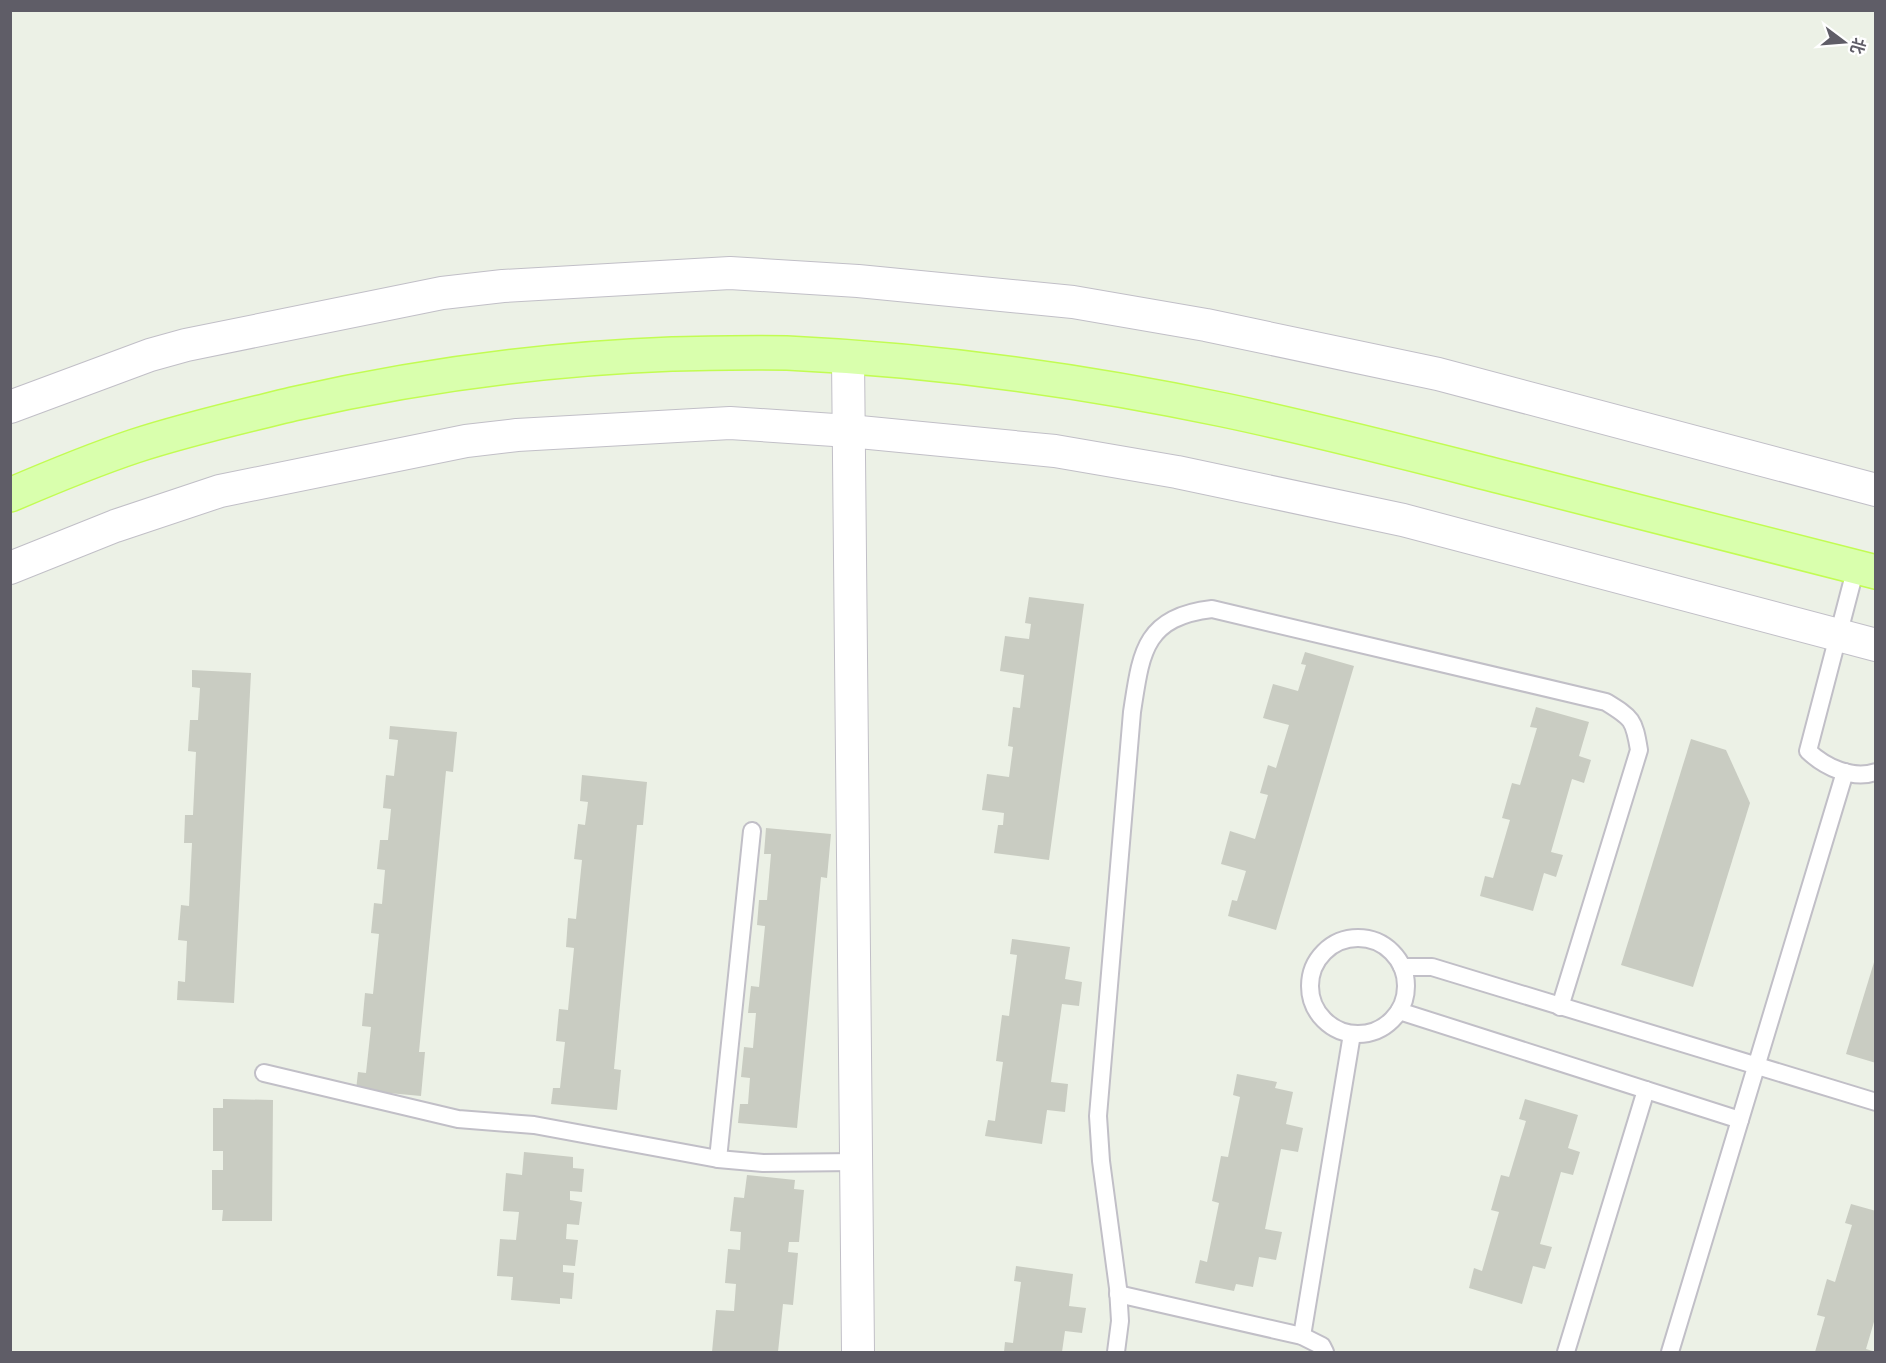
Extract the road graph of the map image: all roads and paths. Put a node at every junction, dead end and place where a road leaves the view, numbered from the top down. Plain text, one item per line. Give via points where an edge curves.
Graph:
1 (848, 358) junction
2 (10, 407) edge
3 (849, 431) junction
4 (10, 477) edge
5 (1875, 490) edge
6 (10, 495) edge
7 (1869, 565) edge
8 (10, 568) edge
9 (1838, 635) junction
10 (1875, 645) edge
11 (1845, 772) junction
12 (1875, 772) edge
13 (752, 831) dead end
14 (1402, 967) junction
15 (1560, 1007) junction
16 (1399, 1011) junction
17 (1352, 1034) junction
18 (1756, 1067) junction
19 (264, 1073) dead end
20 (1646, 1090) junction
21 (1875, 1102) edge
22 (1740, 1120) junction
23 (718, 1159) junction
24 (856, 1162) junction
25 (1118, 1294) junction
26 (1302, 1335) junction
27 (858, 1353) edge
28 (1116, 1353) edge
29 (1325, 1353) edge
30 (1566, 1353) edge
31 (1670, 1353) edge

1 - 3 street
1 - 6 main road via 786,353 621,356 434,375 235,418 138,445
1 - 7 main road via 999,373 1224,410
2 - 5 street via 186,345 442,293 730,273 1073,302 1206,325 1438,374
3 - 8 street via 730,423 466,441 203,496
3 - 9 street via 1055,451 1177,472 1403,519
3 - 24 street
4 - 7 main road via 133,429 243,399 432,359 620,339 787,337 1000,356 1228,394 1368,426
7 - 9 lane
9 - 10 street
9 - 11 lane via 1808,751
11 - 12 lane
11 - 18 lane
13 - 23 lane
14 - 15 lane via 1432,968
14 - 16 lane via 1405,997
14 - 17 lane via 1394,954 1368,939 1352,938 1324,952 1310,980 1311,996 1326,1023
15 - 18 lane
15 - 25 lane via 1639,750 1628,715 1606,702 1212,609 1191,611 1162,625 1146,646 1132,712 1098,1116
16 - 17 lane via 1379,1030
16 - 20 lane
17 - 26 lane
18 - 21 lane
18 - 22 lane
19 - 23 lane via 458,1119 534,1125
20 - 22 lane
20 - 30 lane
22 - 31 lane
23 - 24 lane via 763,1163
24 - 27 street
25 - 26 lane
25 - 28 lane
26 - 29 lane via 1322,1346

